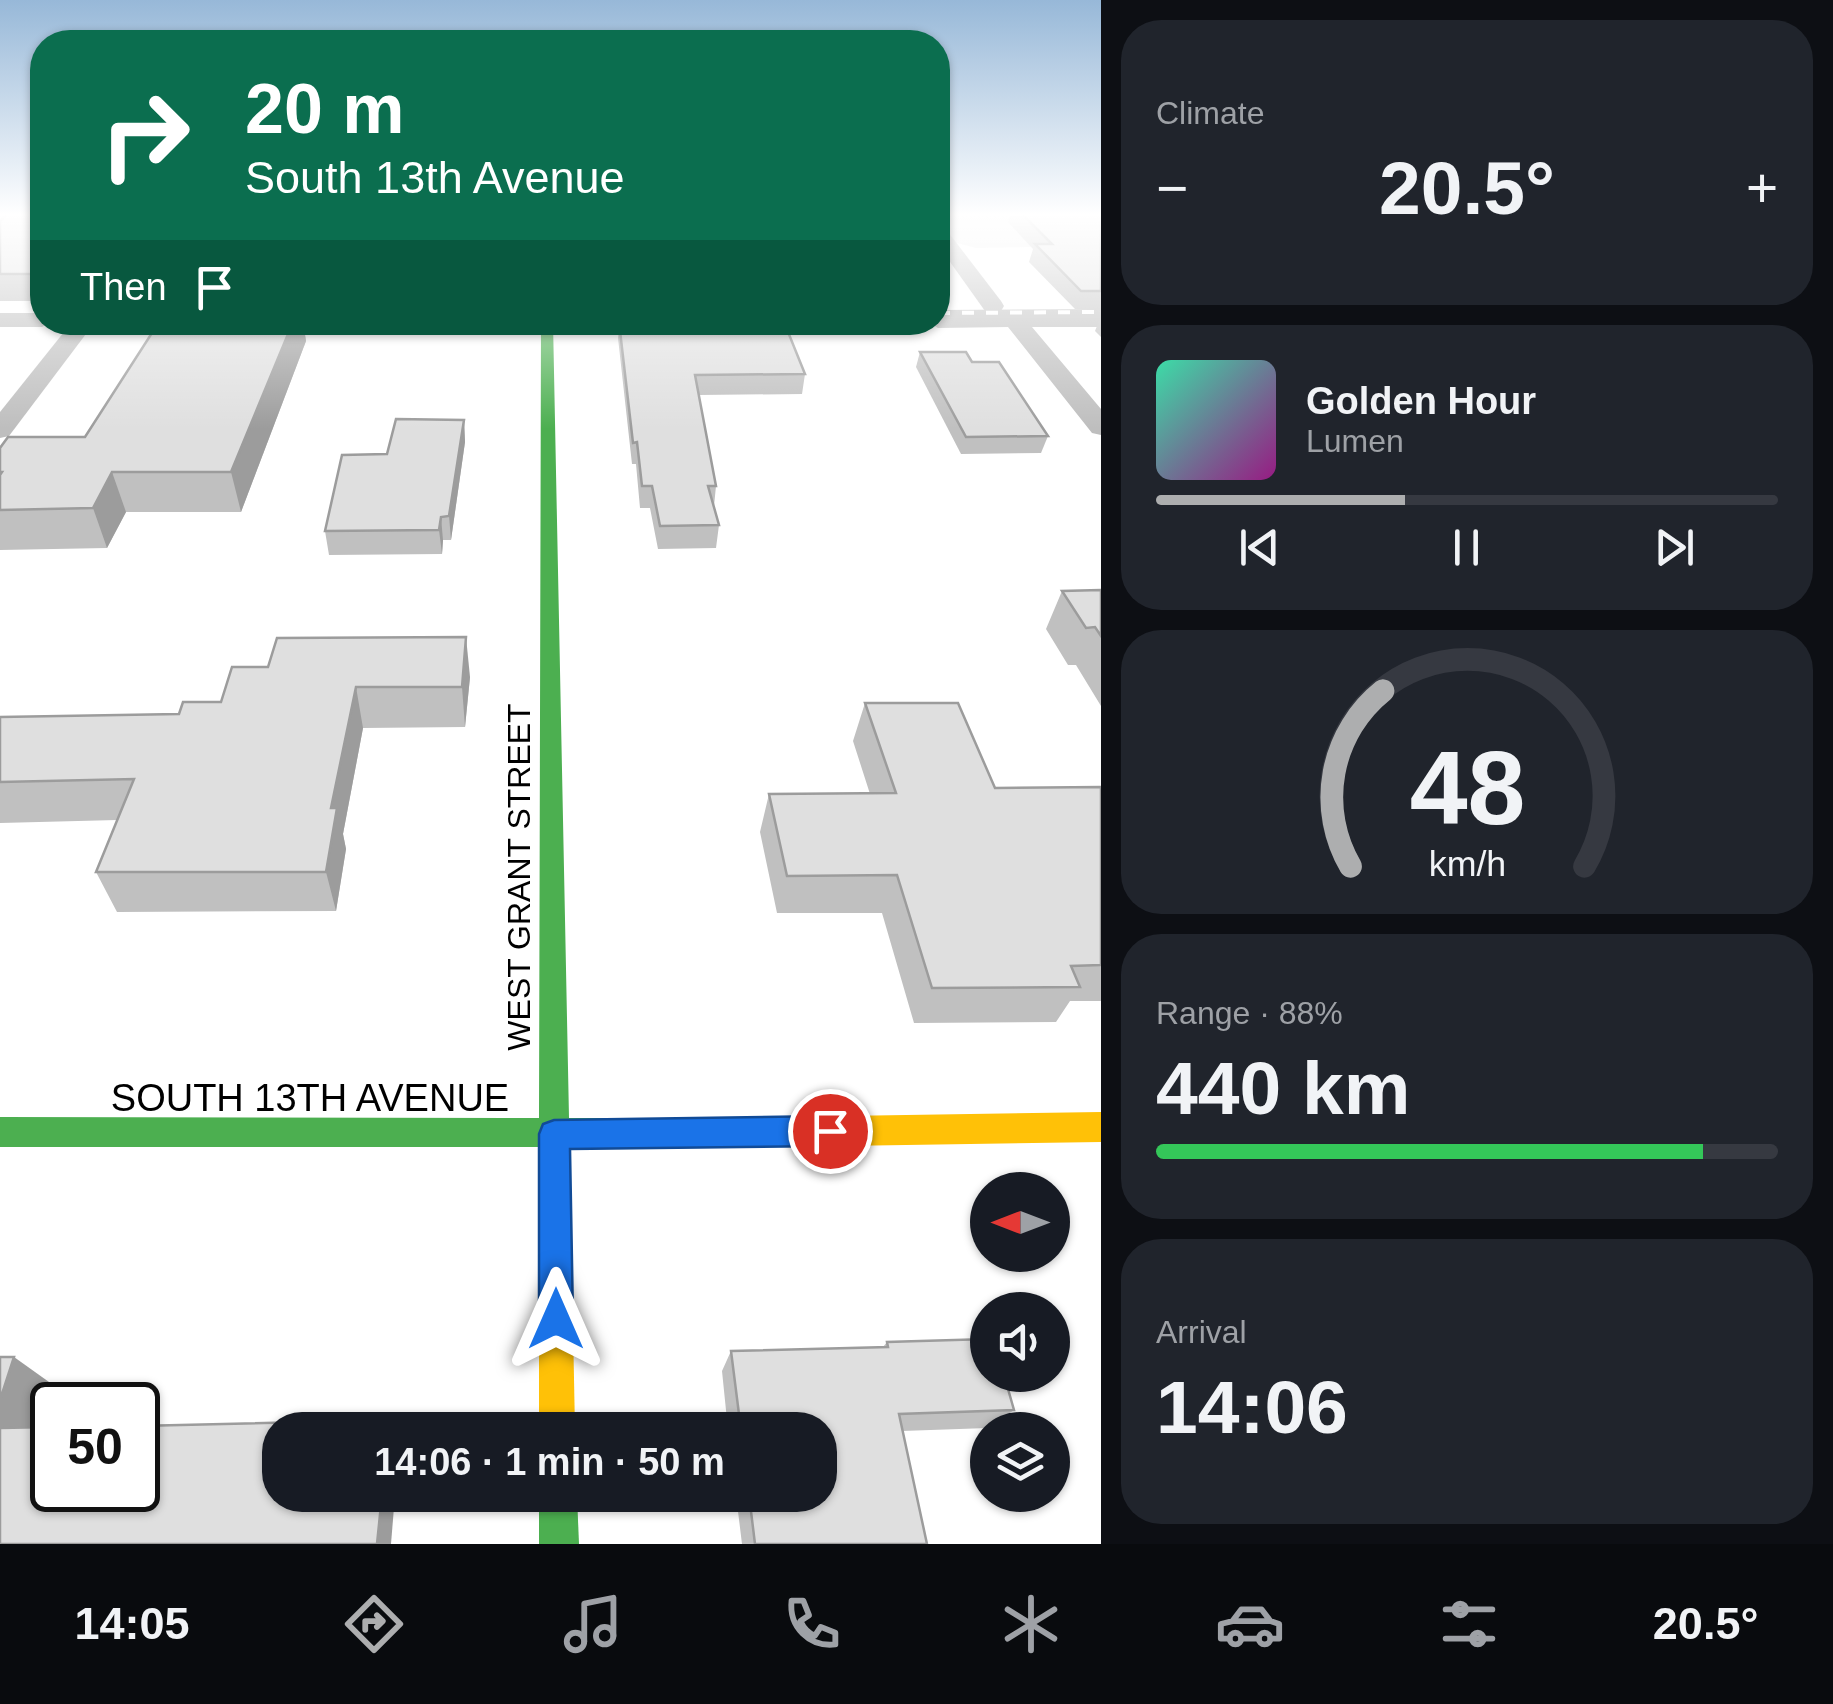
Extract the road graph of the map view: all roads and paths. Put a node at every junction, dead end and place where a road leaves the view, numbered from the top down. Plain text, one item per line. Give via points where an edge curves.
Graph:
1 (977, 285) edge
2 (950, 306) edge
3 (993, 306) junction
4 (1100, 306) edge
5 (0, 320) edge
6 (30, 320) edge
7 (1100, 320) edge
8 (950, 321) edge
9 (1014, 321) junction
10 (74, 335) edge
11 (547, 335) edge
12 (1100, 427) edge
13 (0, 430) edge
14 (1100, 1127) edge
15 (0, 1132) edge
16 (554, 1134) junction
17 (558, 1412) edge
18 (558, 1512) edge
19 (559, 1544) edge

1 - 3 street
2 - 3 street
3 - 4 street
5 - 6 street
7 - 9 street
8 - 9 street
9 - 12 street
10 - 13 street
11 - 16 main road, WEST GRANT STREET
14 - 16 main road, SOUTH 13TH AVENUE
15 - 16 main road, SOUTH 13TH AVENUE
16 - 17 main road, WEST GRANT STREET
18 - 19 main road

